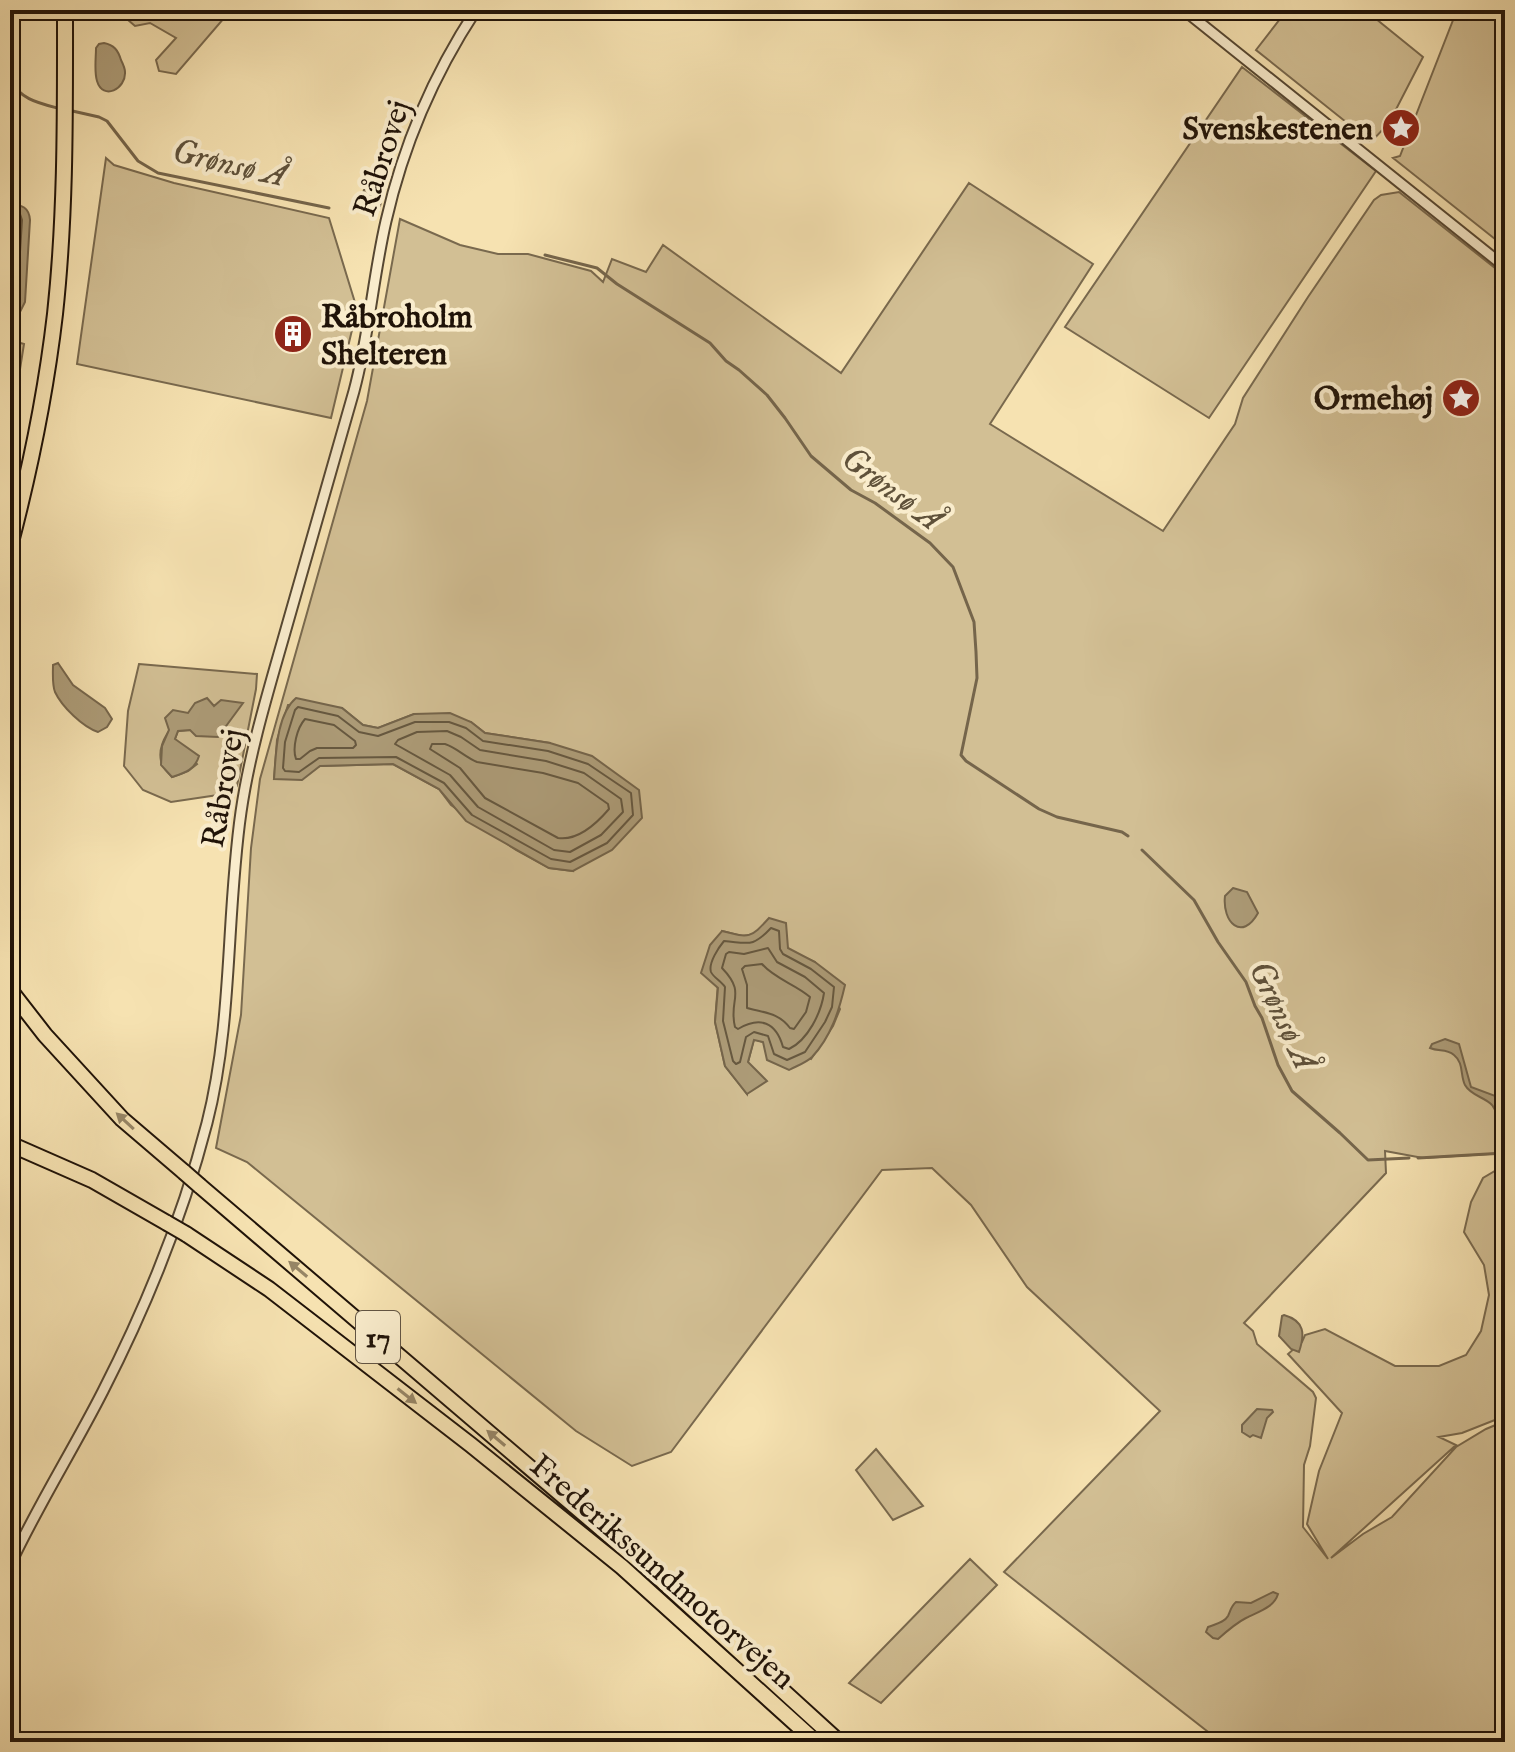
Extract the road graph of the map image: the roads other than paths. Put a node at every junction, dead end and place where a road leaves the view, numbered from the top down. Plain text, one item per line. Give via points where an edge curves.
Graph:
1 (65, 10) edge
2 (476, 10) edge
3 (1184, 10) edge
4 (1505, 267) edge
5 (10, 546) edge
6 (10, 990) edge
7 (10, 1144) edge
8 (10, 1565) edge
9 (816, 1742) edge
10 (839, 1742) edge

1 - 5 highway via 65,121 54,315 35,437
2 - 8 street, Råbrovej via 432,87 400,170 356,383 246,780 221,1053 195,1165 171,1240 130,1336
3 - 4 street
10 -> 6 highway, 17, bridge via 659,1578 113,1109
7 -> 9 highway, Frederikssundmotorvejen / 17, bridge via 92,1180 269,1289 622,1567

